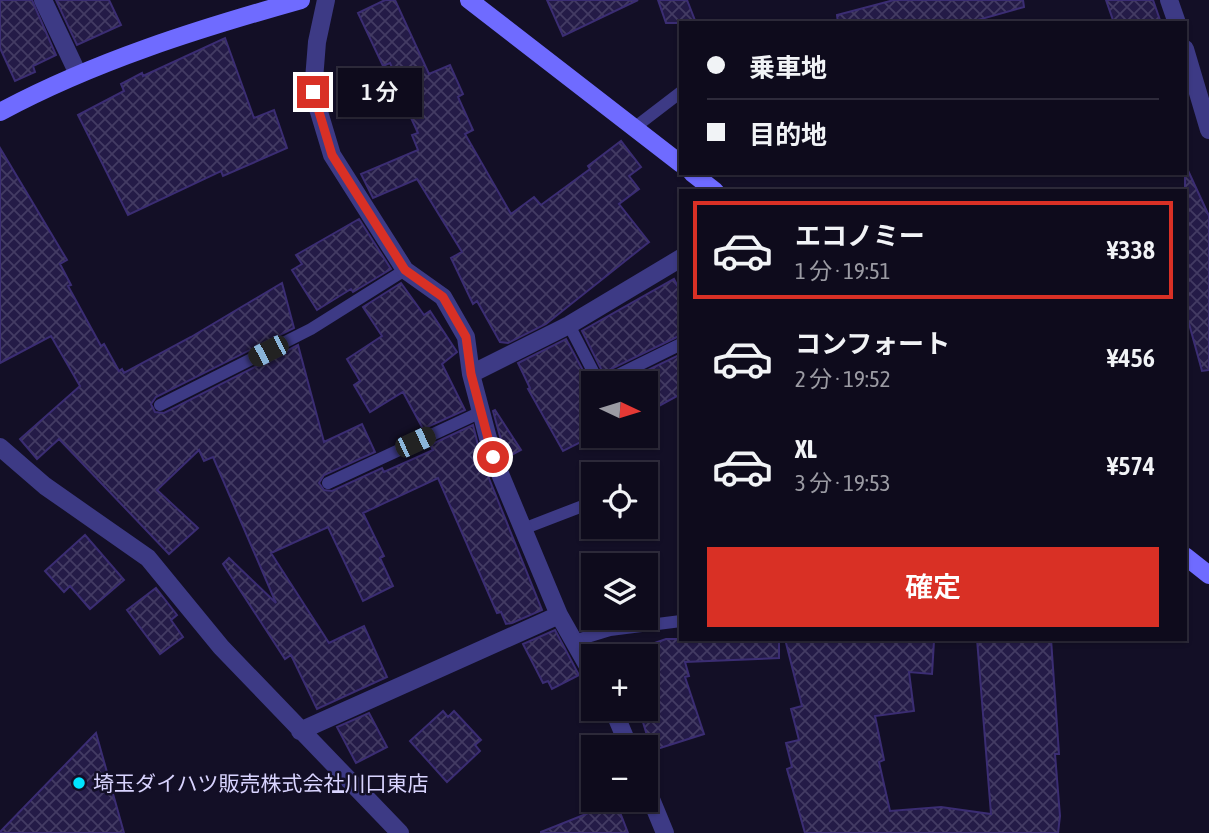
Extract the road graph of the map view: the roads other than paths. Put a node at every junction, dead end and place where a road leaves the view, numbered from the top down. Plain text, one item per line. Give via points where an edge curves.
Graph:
1 (43, 0) edge
2 (301, 0) edge
3 (326, 0) edge
4 (469, 0) edge
5 (1169, 0) edge
6 (1176, 21) edge
7 (1187, 56) edge
8 (78, 75) junction
9 (679, 94) edge
10 (0, 112) edge
11 (634, 128) junction
12 (1209, 130) edge
13 (679, 162) edge
14 (695, 175) edge
15 (712, 189) edge
16 (679, 259) edge
17 (405, 270) junction
18 (569, 325) junction
19 (679, 345) edge
20 (594, 371) edge
21 (625, 371) edge
22 (471, 374) junction
23 (160, 405) dead end
24 (481, 412) junction
25 (0, 447) edge
26 (328, 482) dead end
27 (581, 507) edge
28 (523, 529) junction
29 (1187, 558) edge
30 (1209, 575) edge
31 (559, 615) junction
32 (679, 621) edge
33 (574, 641) junction
34 (581, 654) edge
35 (300, 731) junction
36 (656, 812) edge
37 (400, 833) edge
38 (665, 833) edge

1 - 8 street
2 - 8 street via 179,35
3 - 17 street via 313,92 332,155
4 - 11 street
5 - 6 street
7 - 12 street
8 - 10 street
9 - 11 lane
11 - 13 street
14 - 15 street
16 - 18 street
17 - 22 street via 443,297 466,337
17 - 23 lane via 311,329
18 - 20 lane
18 - 22 street
19 - 21 lane
22 - 24 street
24 - 26 lane
24 - 28 street via 493,457
25 - 35 street via 45,486 148,558 221,647
27 - 28 lane
28 - 31 street
29 - 30 street
31 - 33 street
31 - 35 street
32 - 33 lane via 610,630
33 - 34 street
35 - 37 street
36 - 38 street

